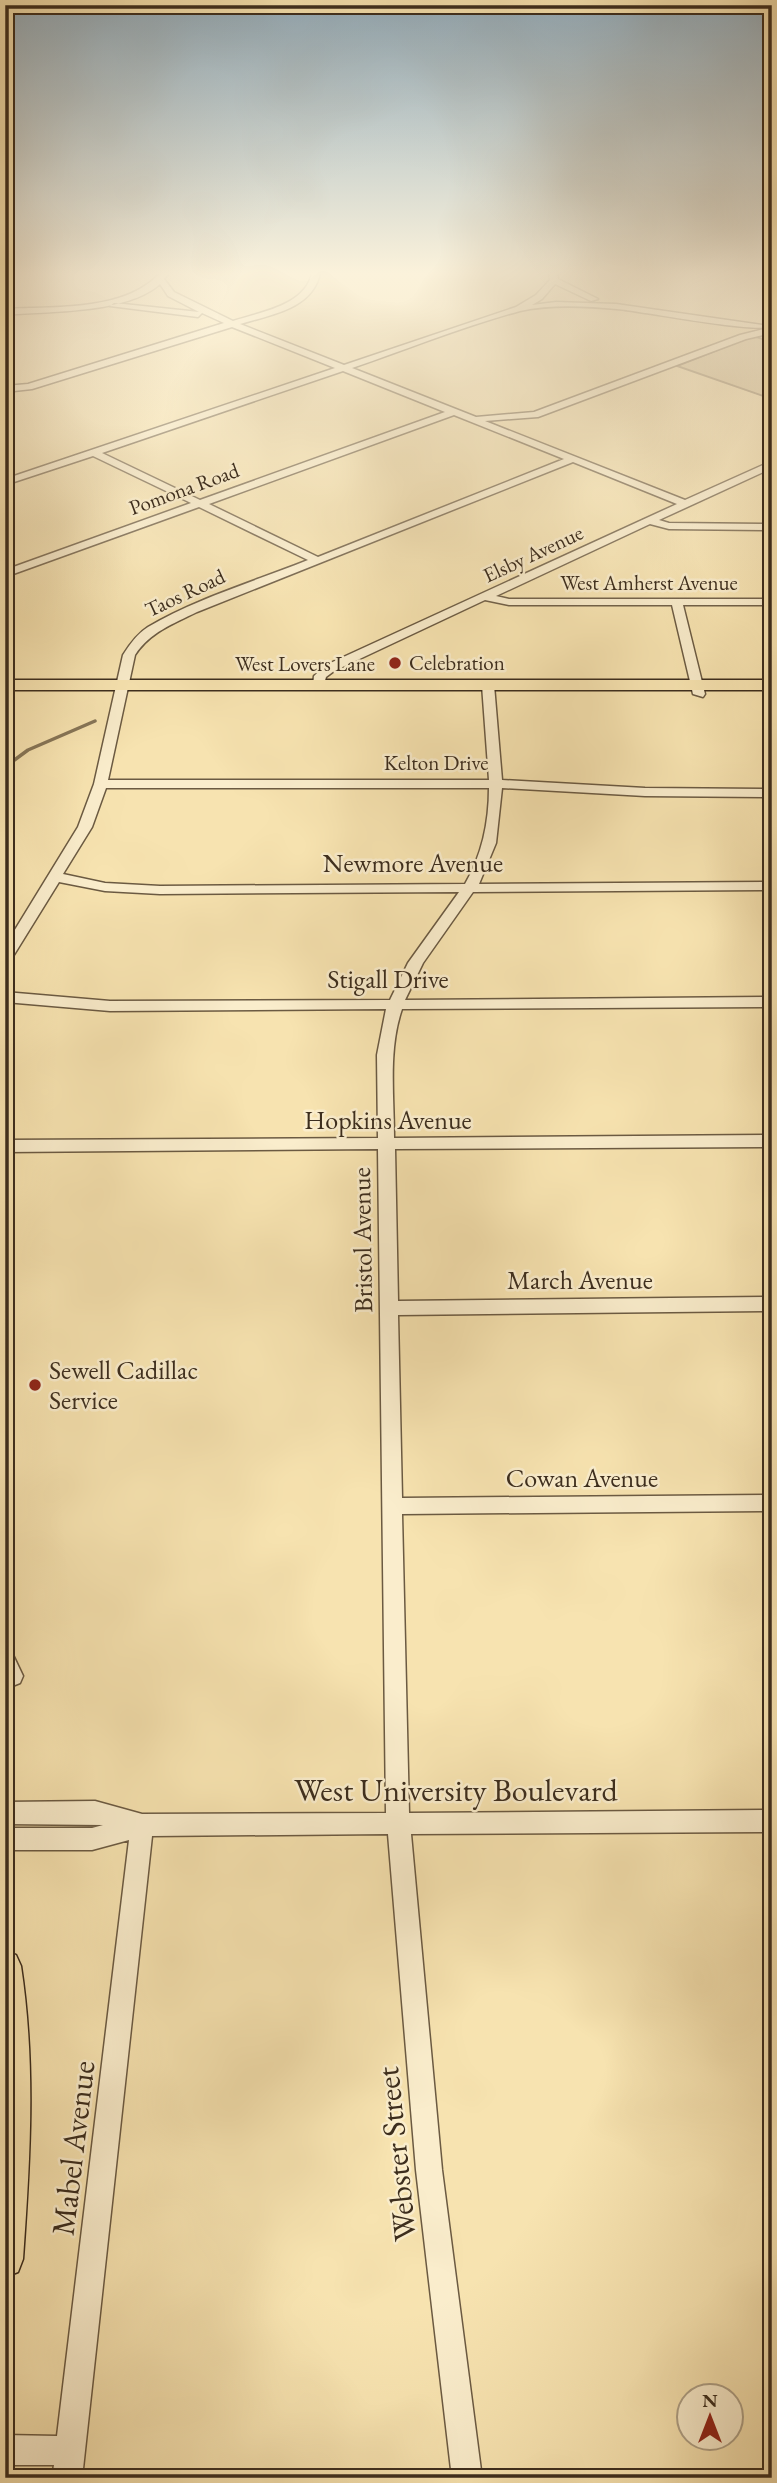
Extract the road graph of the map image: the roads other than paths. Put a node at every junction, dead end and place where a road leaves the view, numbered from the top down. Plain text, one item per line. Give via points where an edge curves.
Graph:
1 (24, 389) edge
2 (278, 389) edge
3 (401, 389) edge
4 (605, 389) edge
5 (5, 396) edge
6 (456, 411) junction
7 (535, 415) junction
8 (476, 419) junction
9 (544, 446) junction
10 (93, 452) junction
11 (575, 458) junction
12 (772, 464) edge
13 (5, 482) edge
14 (200, 503) junction
15 (686, 504) junction
16 (649, 521) junction
17 (772, 527) edge
18 (316, 560) junction
19 (5, 574) edge
20 (485, 597) junction
21 (677, 602) junction
22 (772, 602) edge
23 (5, 685) edge
24 (772, 685) edge
25 (121, 689) junction
26 (319, 689) junction
27 (488, 690) junction
28 (698, 690) junction
29 (5, 693) edge
30 (772, 694) edge
31 (100, 784) junction
32 (495, 784) junction
33 (772, 793) edge
34 (56, 877) junction
35 (772, 886) edge
36 (470, 887) junction
37 (5, 958) edge
38 (5, 997) edge
39 (772, 1002) edge
40 (393, 1004) junction
41 (772, 1141) edge
42 (387, 1144) junction
43 (5, 1146) edge
44 (772, 1304) edge
45 (389, 1308) junction
46 (772, 1503) edge
47 (392, 1506) junction
48 (5, 1662) edge
49 (5, 1680) edge
50 (5, 1813) edge
51 (772, 1821) edge
52 (399, 1823) junction
53 (142, 1825) junction
54 (5, 1839) edge
55 (5, 1966) edge
56 (5, 2259) edge
57 (5, 2450) edge
58 (69, 2465) edge
59 (467, 2478) edge

1 - 5 street
2 - 10 street
3 - 6 street
4 - 7 street
6 - 8 street
6 - 14 street, Pomona Road
7 - 8 street
7 - 9 street via 529,434
8 - 9 street
9 - 11 street
10 - 13 street
10 - 14 street
11 - 15 street
11 - 18 street, Taos Road
12 - 15 street, Elsby Avenue
14 - 18 street
14 - 19 street, Pomona Road
15 - 16 street, Elsby Avenue
16 - 17 street via 669,526
16 - 20 street, Elsby Avenue
18 - 25 street, Taos Road via 151,630 133,646
20 - 21 street, West Amherst Avenue via 509,602
20 - 26 street, Elsby Avenue via 330,668 320,676
21 - 22 street, West Amherst Avenue
21 - 28 street
23 - 25 main road, West Lovers Lane
24 - 28 main road, West Lovers Lane
25 - 26 main road, West Lovers Lane
25 - 29 main road, West Lovers Lane
25 - 31 street, Taos Road
26 - 27 main road, West Lovers Lane
27 - 28 main road, West Lovers Lane
27 - 32 street, Bristol Avenue
28 - 30 main road, West Lovers Lane
31 - 32 street, Kelton Drive
31 - 34 street, Taos Road via 85,827
32 - 33 street, Kelton Drive
32 - 36 street, Bristol Avenue via 493,834
34 - 36 street, Newmore Avenue via 105,887 160,890
34 - 37 street, Taos Road
35 - 36 street, Newmore Avenue
36 - 40 street, Bristol Avenue via 408,971
38 - 40 street, Stigall Drive via 110,1006
39 - 40 street, Stigall Drive
40 - 42 street, Bristol Avenue via 385,1055
41 - 42 street, Hopkins Avenue
42 - 43 street, Hopkins Avenue
42 - 45 street, Bristol Avenue
44 - 45 street, March Avenue
45 - 47 street, Bristol Avenue
46 - 47 street, Cowan Avenue
47 - 52 street, Bristol Avenue
48 - 49 street via 12,1676
50 - 53 street, West University Boulevard via 95,1812
51 - 52 street, West University Boulevard
52 - 53 street, West University Boulevard
52 - 59 street, Webster Street via 429,2171
53 - 54 street, West University Boulevard via 92,1839
53 - 58 street, Mabel Avenue
55 - 56 main road via 16,2107
57 - 58 street

